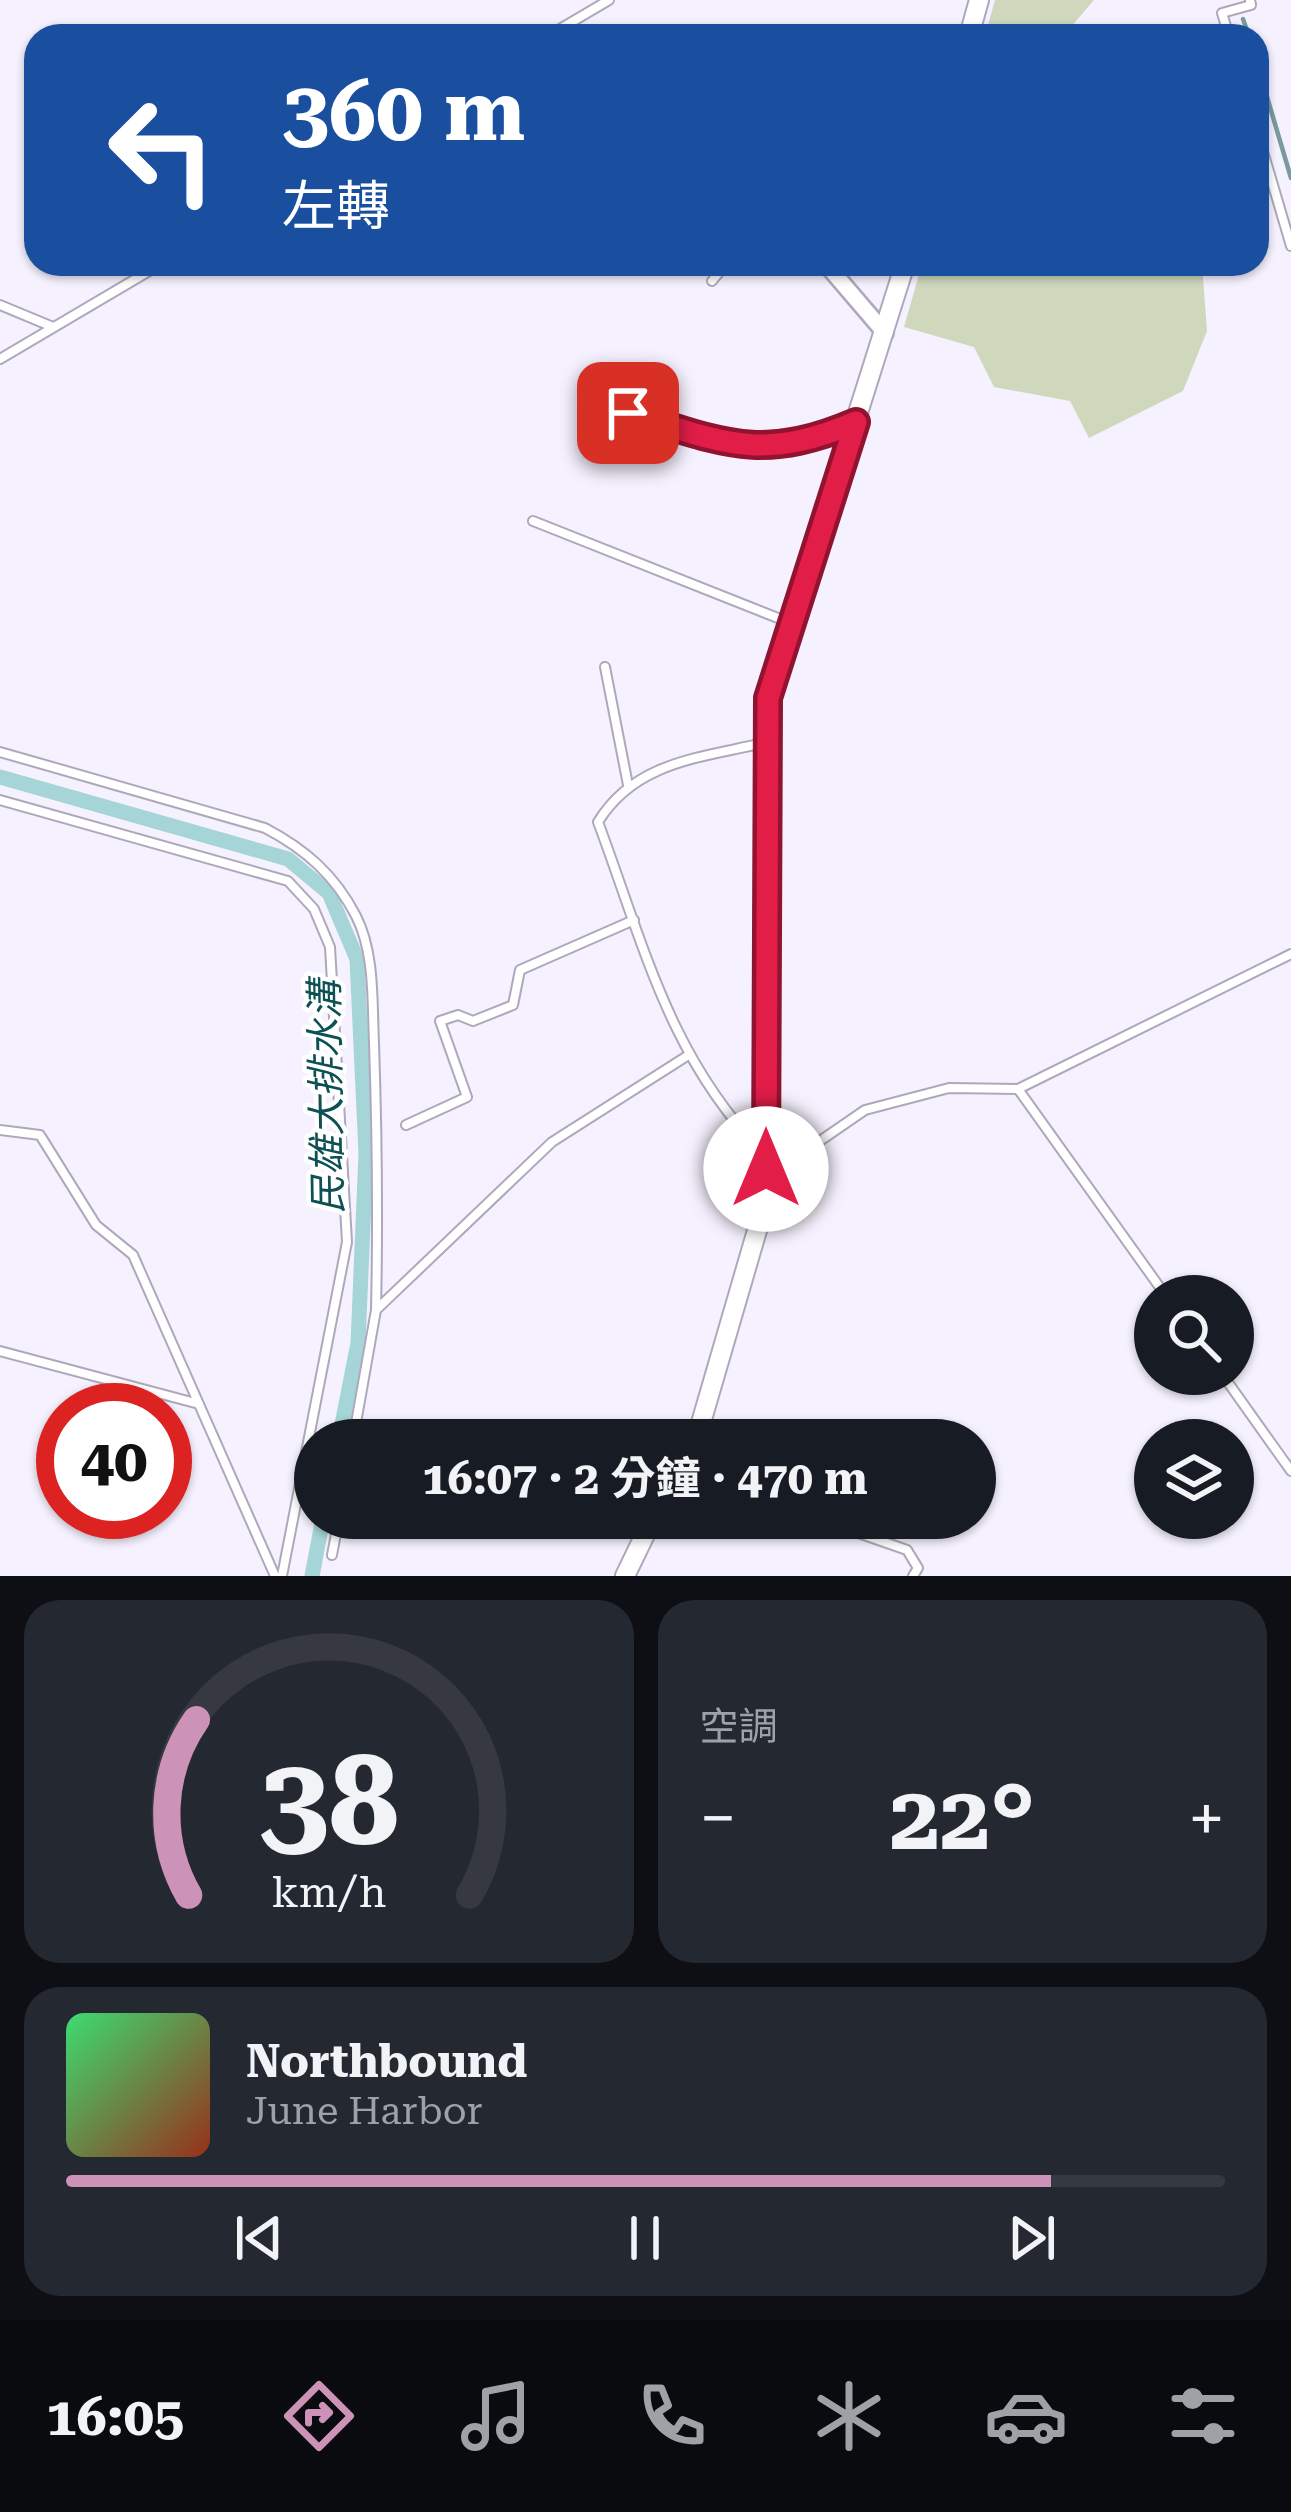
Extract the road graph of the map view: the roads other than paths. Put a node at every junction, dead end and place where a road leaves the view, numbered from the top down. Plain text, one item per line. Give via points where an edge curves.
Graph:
1 (609, 0) edge
2 (1250, 0) edge
3 (568, 24) edge
4 (1225, 24) edge
5 (1269, 172) edge
6 (1291, 246) edge
7 (140, 276) edge
8 (716, 276) edge
9 (836, 276) edge
10 (902, 276) edge
11 (712, 281) dead end
12 (0, 305) edge
13 (53, 327) junction
14 (885, 333) junction
15 (0, 358) edge
16 (585, 412) dead end
17 (856, 422) junction
18 (533, 521) dead end
19 (792, 624) junction
20 (605, 667) dead end
21 (765, 743) junction
22 (0, 752) edge
23 (628, 784) junction
24 (0, 800) edge
25 (634, 920) junction
26 (1291, 954) edge
27 (686, 1056) junction
28 (1018, 1089) junction
29 (406, 1125) dead end
30 (0, 1130) edge
31 (766, 1156) junction
32 (766, 1179) junction
33 (1151, 1275) edge
34 (376, 1310) junction
35 (0, 1351) edge
36 (1237, 1395) edge
37 (199, 1403) junction
38 (357, 1419) edge
39 (702, 1419) edge
40 (1291, 1472) edge
41 (335, 1539) edge
42 (642, 1539) edge
43 (875, 1539) edge
44 (332, 1556) dead end
45 (279, 1576) edge
46 (625, 1576) edge
47 (913, 1576) edge

1 - 3 lane
2 - 4 lane via 1222,13
5 - 6 lane
7 - 13 lane
8 - 11 lane
9 - 14 street
10 - 14 street
12 - 13 lane
13 - 15 lane
14 - 17 street
16 - 17 lane via 628,413 730,445 772,448
17 - 19 street
18 - 19 lane
19 - 21 street via 768,698
20 - 23 lane
21 - 23 lane via 646,771
21 - 31 street
22 - 34 lane via 265,828 304,848 338,886 358,920 370,969
23 - 25 lane via 598,822
24 - 45 lane via 288,881 314,908 330,947 347,1242
25 - 27 lane
25 - 29 lane via 520,970 513,1005 473,1021 458,1015 440,1022 467,1097
26 - 28 lane
27 - 31 lane via 720,1109
27 - 34 lane via 552,1142
28 - 32 lane via 950,1088 865,1110
28 - 33 lane
30 - 37 lane via 40,1135 96,1225 133,1256
31 - 32 street
32 - 39 street
34 - 38 lane
35 - 37 lane
36 - 40 lane
37 - 45 lane
41 - 44 lane
42 - 46 street
43 - 47 lane via 907,1550 918,1568

